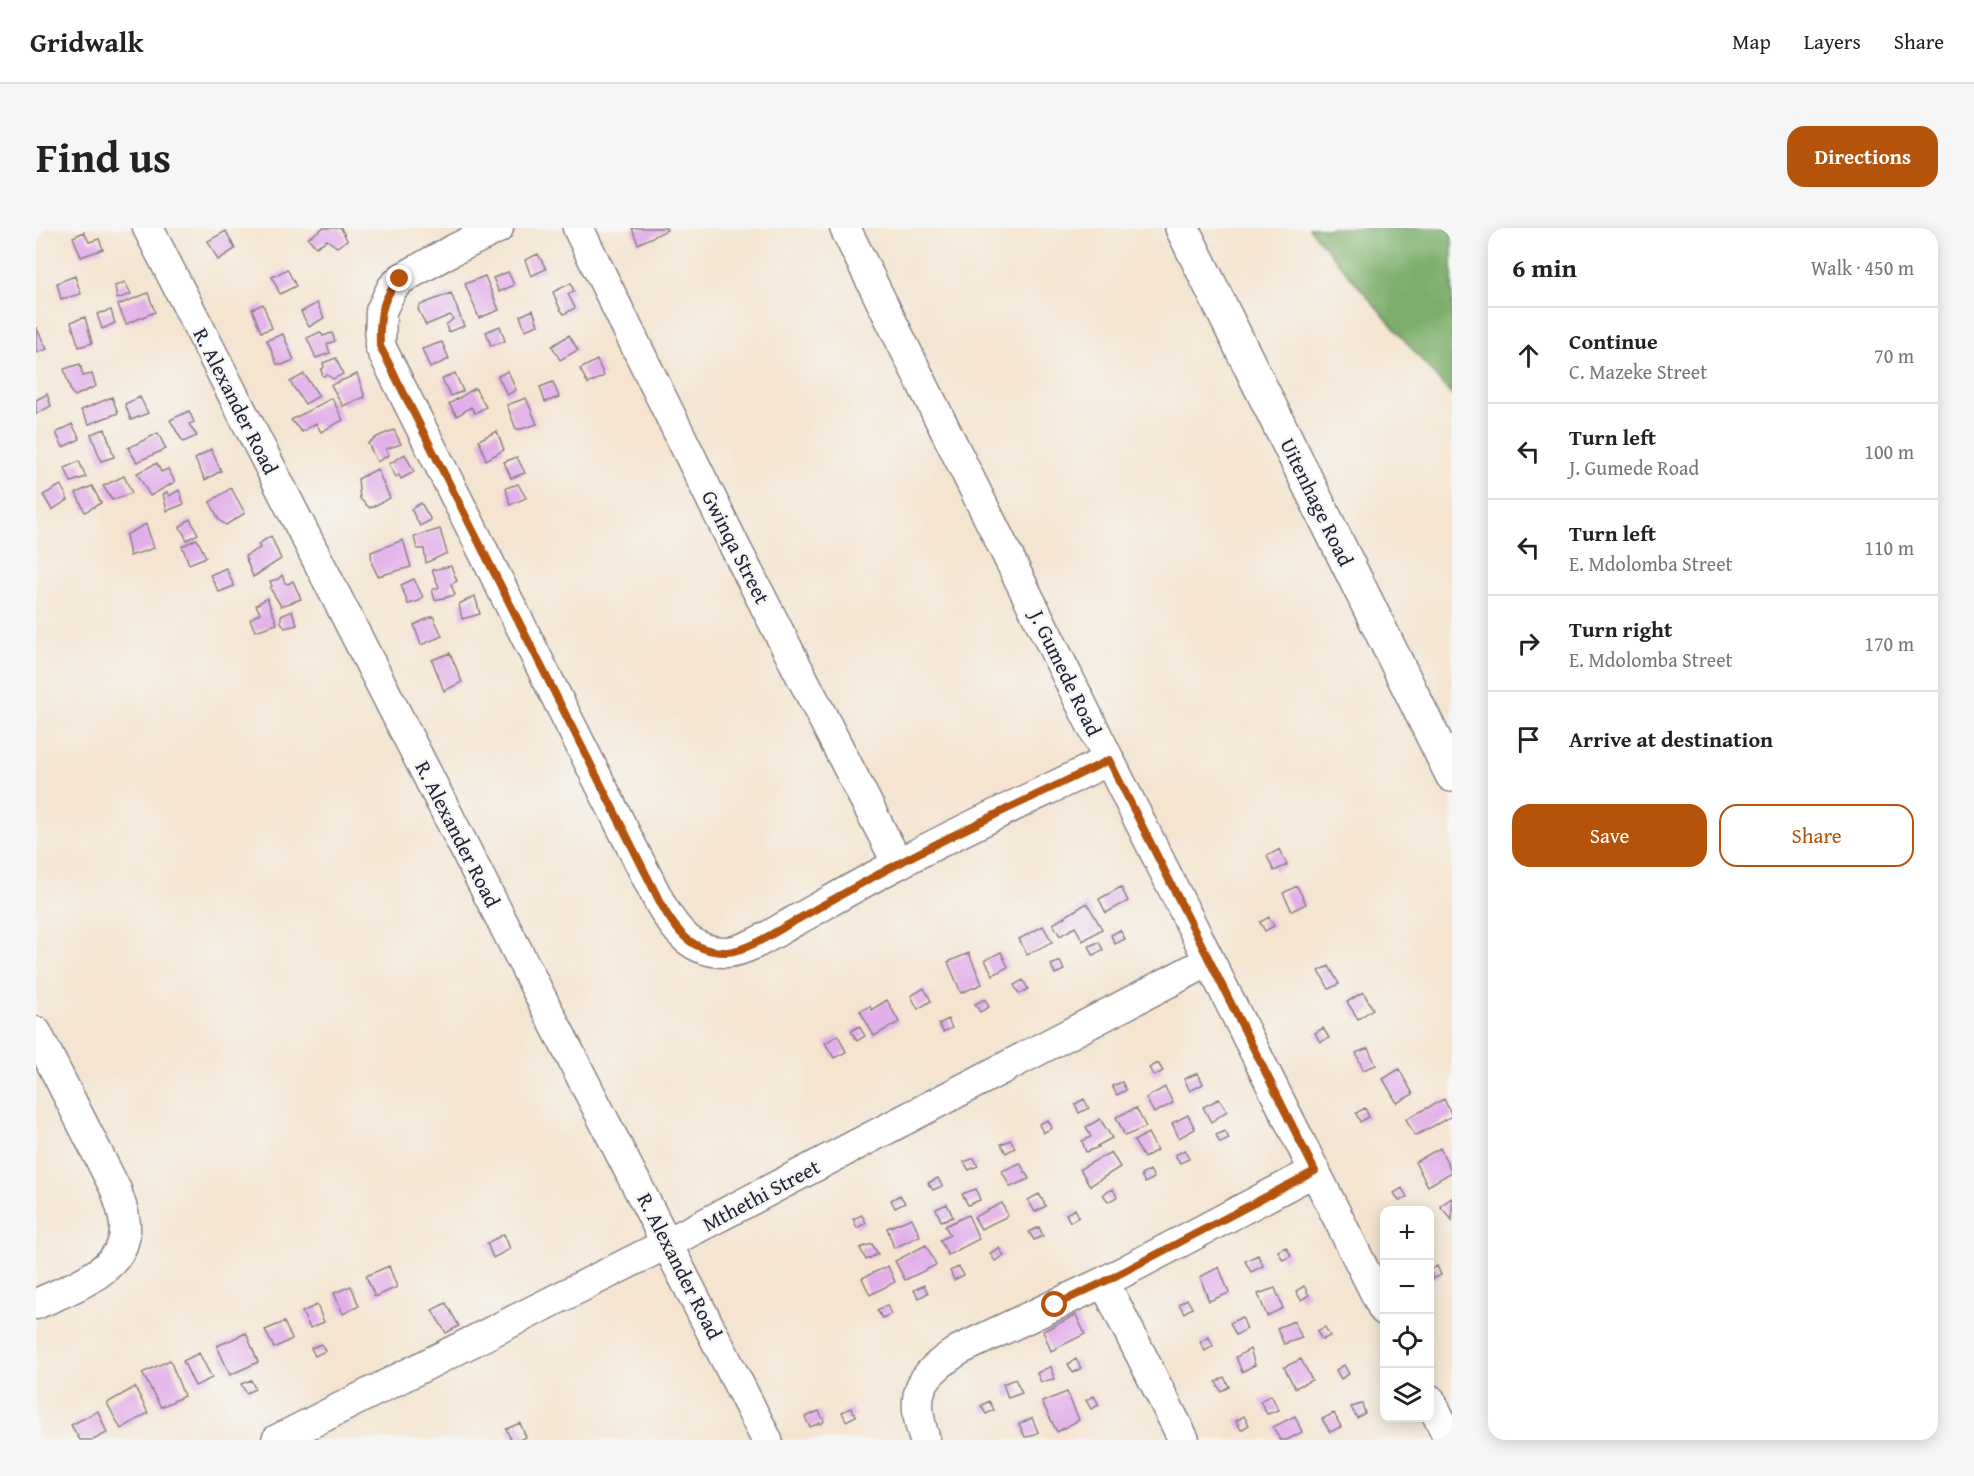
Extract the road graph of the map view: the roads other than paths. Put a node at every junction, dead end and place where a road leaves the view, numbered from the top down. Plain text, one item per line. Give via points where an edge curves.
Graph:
1 (148, 228) edge
2 (498, 228) edge
3 (578, 228) edge
4 (845, 228) edge
5 (1182, 228) edge
6 (1109, 760) junction
7 (1452, 775) edge
8 (898, 864) junction
9 (1209, 961) junction
10 (36, 1032) edge
11 (1315, 1171) junction
12 (668, 1243) junction
13 (1104, 1282) junction
14 (1380, 1302) edge
15 (36, 1304) edge
16 (1434, 1408) edge
17 (277, 1440) edge
18 (767, 1440) edge
19 (925, 1440) edge
20 (1184, 1440) edge
21 (1450, 1440) edge

1 - 12 street, R. Alexander Road
2 - 8 street via 400,279 381,310 380,346 674,928 700,947 729,952 768,936
3 - 8 street, Gwinqa Street via 735,547
4 - 6 street, J. Gumede Road
5 - 7 main road, Uitenhage Road
6 - 8 street
6 - 9 street, J. Gumede Road
9 - 11 street, J. Gumede Road
9 - 12 street, Mthethi Street
10 - 15 street via 116,1190 126,1229 124,1242 105,1268
11 - 13 street
11 - 14 street, J. Gumede Road
12 - 17 street, Mthethi Street
12 - 18 street, R. Alexander Road
13 - 19 street via 942,1361 919,1391 918,1418
13 - 20 street
16 - 21 street

